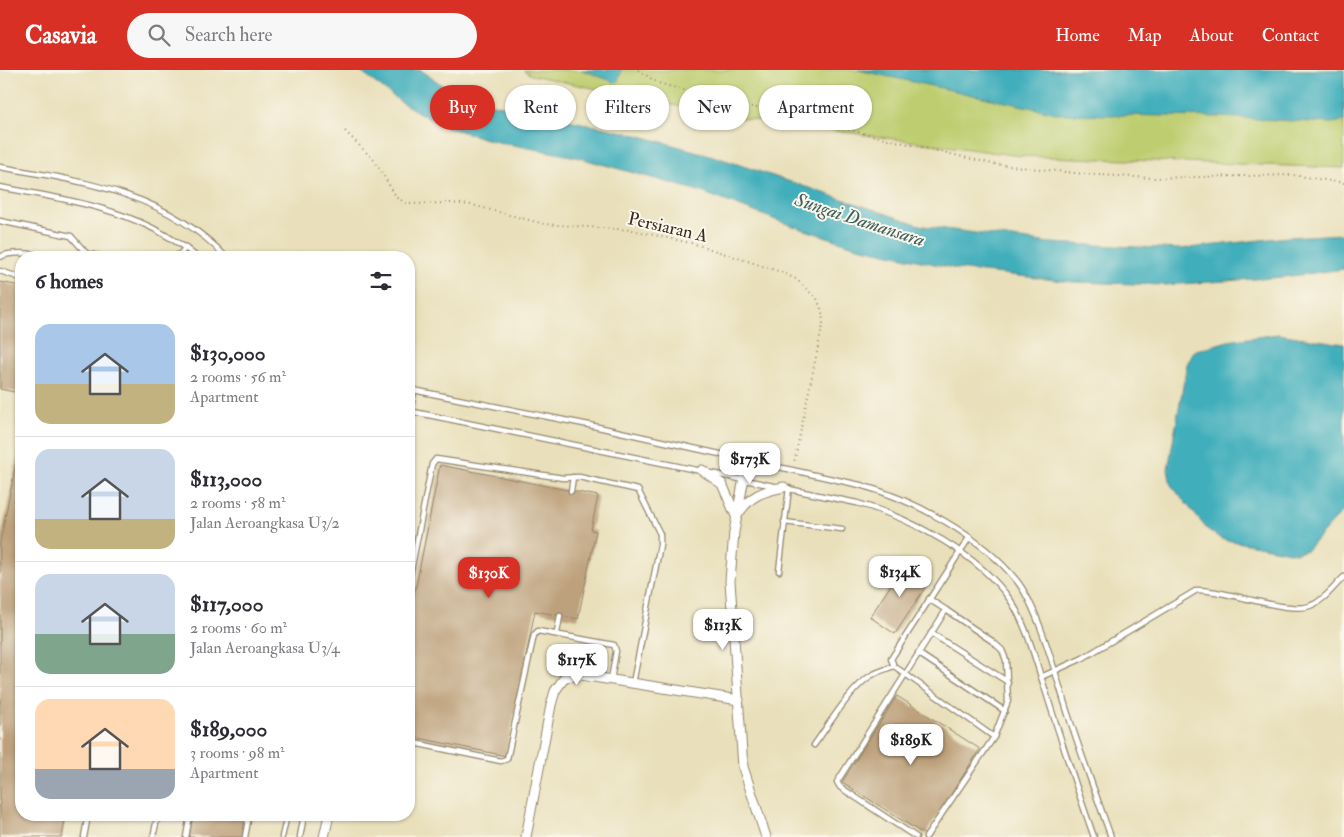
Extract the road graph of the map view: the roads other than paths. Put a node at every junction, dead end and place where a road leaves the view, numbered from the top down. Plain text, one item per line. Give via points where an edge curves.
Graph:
1 (0, 167) edge
2 (0, 187) edge
3 (0, 221) edge
4 (186, 247) junction
5 (84, 251) edge
6 (183, 251) edge
7 (190, 251) edge
8 (221, 251) edge
9 (15, 254) edge
10 (0, 257) edge
11 (0, 271) edge
12 (15, 276) edge
13 (415, 391) edge
14 (415, 410) edge
15 (747, 461) junction
16 (702, 470) junction
17 (573, 477) junction
18 (743, 478) junction
19 (787, 487) junction
20 (570, 491) dead end
21 (736, 516) junction
22 (784, 522) junction
23 (842, 529) dead end
24 (969, 538) junction
25 (415, 550) edge
26 (960, 552) junction
27 (779, 571) dead end
28 (1344, 577) edge
29 (929, 599) junction
30 (946, 610) junction
31 (560, 616) dead end
32 (557, 633) junction
33 (931, 633) junction
34 (918, 653) junction
35 (894, 666) junction
36 (1055, 671) junction
37 (904, 673) junction
38 (1041, 677) junction
39 (611, 680) junction
40 (1008, 682) junction
41 (633, 683) junction
42 (739, 700) junction
43 (1005, 711) junction
44 (994, 737) junction
45 (415, 743) edge
46 (814, 745) dead end
47 (87, 821) edge
48 (157, 821) edge
49 (189, 821) edge
50 (248, 821) edge
51 (286, 821) edge
52 (303, 821) edge
53 (327, 821) edge
54 (84, 837) edge
55 (153, 837) edge
56 (186, 837) edge
57 (245, 837) edge
58 (282, 837) edge
59 (300, 837) edge
60 (324, 837) edge
61 (526, 837) edge
62 (766, 837) edge
63 (916, 837) edge
64 (926, 837) edge
65 (1094, 837) edge
66 (1111, 837) edge

1 - 8 lane via 74,180 149,202 196,229
2 - 4 lane via 110,210 145,222
3 - 5 lane via 71,236
4 - 6 lane
4 - 7 lane
9 - 10 lane
11 - 12 lane
13 - 15 lane via 590,425
14 - 16 lane
15 - 18 street
15 - 24 lane via 887,492 914,504
16 - 18 lane
16 - 21 street via 722,484
17 - 20 lane
17 - 25 lane via 436,459 432,464
17 - 41 lane via 638,490 660,534
18 - 19 lane
18 - 21 street
19 - 21 street via 761,491 746,501
19 - 22 lane
19 - 26 lane via 880,509
21 - 42 street via 730,581
22 - 23 lane
22 - 27 lane
24 - 26 lane
24 - 36 lane via 1018,582
26 - 29 lane
26 - 38 lane via 994,580 1012,603
28 - 36 lane via 1321,600 1307,608 1197,590 1083,658
29 - 30 lane
29 - 35 lane via 893,652
30 - 33 lane
30 - 40 lane via 1002,650
31 - 32 lane
32 - 39 lane via 614,645 616,651
32 - 45 lane via 538,630 534,635 507,759 501,761
33 - 34 lane
33 - 40 lane
34 - 37 lane
34 - 43 lane
35 - 37 lane
35 - 46 lane via 863,682
36 - 38 lane
36 - 66 lane
37 - 44 lane
37 - 63 lane via 837,782
38 - 65 lane
39 - 41 street
39 - 61 street via 572,674 564,677 555,691
40 - 43 lane
41 - 42 street
42 - 62 street via 743,767
43 - 44 lane
44 - 64 lane
47 - 54 lane
48 - 55 lane
49 - 56 lane
50 - 57 lane
51 - 58 lane
52 - 59 lane
53 - 60 street

